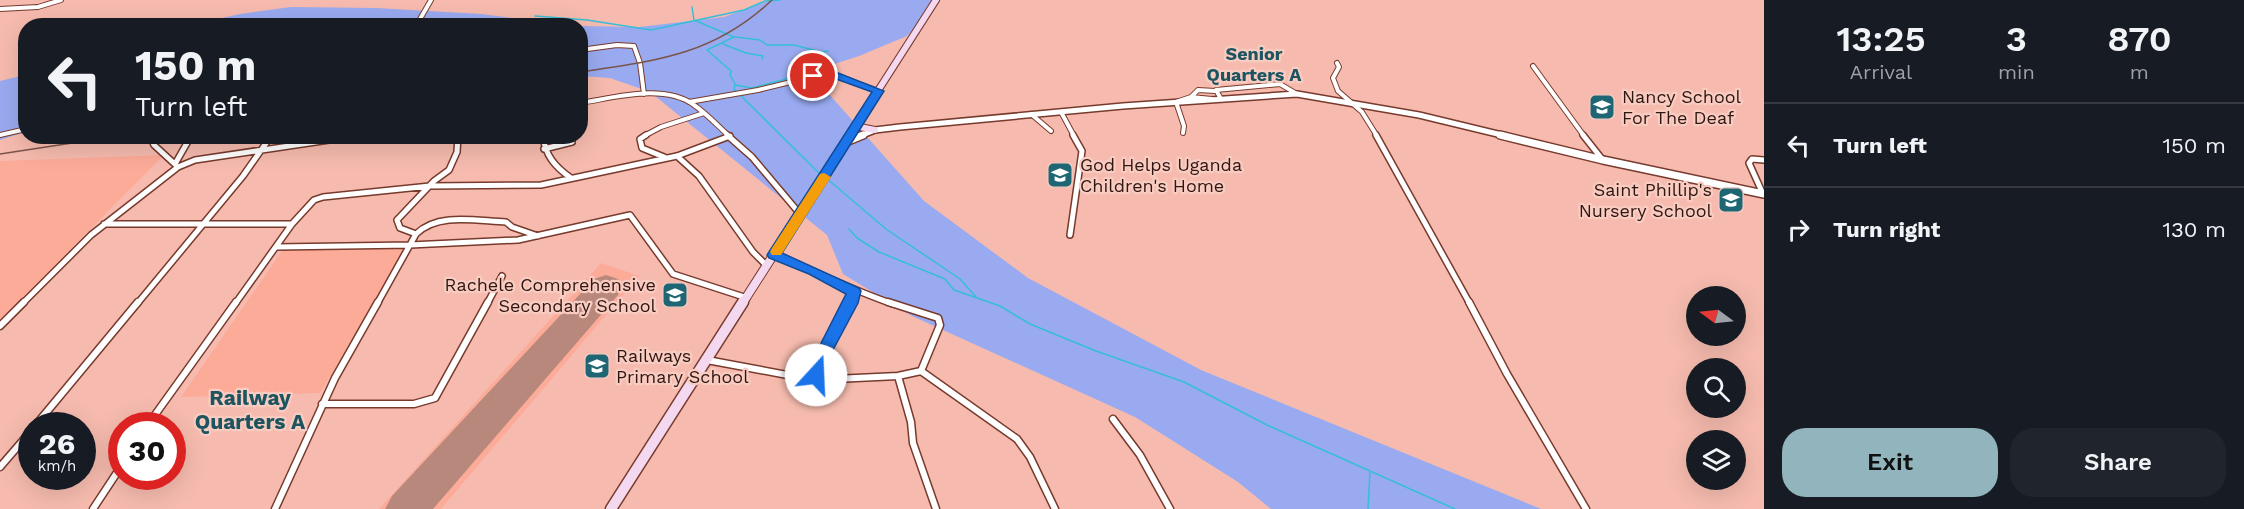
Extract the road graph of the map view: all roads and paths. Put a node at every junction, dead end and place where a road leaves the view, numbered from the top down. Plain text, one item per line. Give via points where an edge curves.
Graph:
1 (61, 0) edge
2 (431, 0) edge
3 (936, 0) edge
4 (0, 9) edge
5 (421, 18) edge
6 (588, 49) edge
7 (1337, 63) dead end
8 (1533, 66) dead end
9 (1265, 86) junction
10 (1237, 88) junction
11 (879, 91) junction
12 (1215, 91) junction
13 (644, 94) junction
14 (1297, 94) junction
15 (1273, 95) junction
16 (1191, 97) junction
17 (1245, 97) junction
18 (1212, 99) junction
19 (1221, 99) junction
20 (588, 102) edge
21 (689, 102) junction
22 (1176, 102) junction
23 (1348, 102) junction
24 (1367, 106) junction
25 (1061, 112) junction
26 (1362, 112) junction
27 (704, 113) junction
28 (1031, 114) junction
29 (855, 126) junction
30 (875, 130) junction
31 (18, 131) edge
32 (1051, 131) dead end
33 (1183, 133) dead end
34 (0, 135) edge
35 (730, 136) junction
36 (846, 142) junction
37 (154, 144) edge
38 (187, 144) edge
39 (266, 144) edge
40 (302, 144) edge
41 (457, 144) edge
42 (544, 144) edge
43 (564, 144) edge
44 (544, 149) junction
45 (262, 150) junction
46 (677, 156) junction
47 (664, 157) junction
48 (1603, 160) junction
49 (1764, 160) edge
50 (176, 165) junction
51 (571, 177) junction
52 (430, 186) junction
53 (1763, 194) edge
54 (800, 214) junction
55 (104, 224) junction
56 (201, 224) junction
57 (292, 224) junction
58 (416, 234) junction
59 (1070, 236) dead end
60 (538, 237) junction
61 (410, 245) junction
62 (278, 246) junction
63 (774, 255) junction
64 (767, 266) junction
65 (502, 276) dead end
66 (854, 291) junction
67 (747, 298) junction
68 (0, 326) edge
69 (707, 360) junction
70 (921, 371) junction
71 (898, 376) junction
72 (817, 379) junction
73 (322, 404) junction
74 (46, 412) edge
75 (157, 412) edge
76 (1113, 419) dead end
77 (18, 446) edge
78 (0, 467) edge
79 (108, 486) edge
80 (93, 509) edge
81 (275, 509) edge
82 (611, 509) edge
83 (936, 509) edge
84 (1055, 509) edge
85 (1170, 509) edge
86 (1586, 509) edge
87 (1592, 509) edge

1 - 4 street via 38,7
2 - 5 street
3 - 11 main road
6 - 13 street via 634,46
7 - 23 street via 1333,82
8 - 48 street
9 - 10 street
9 - 14 street via 1282,85
9 - 15 street
10 - 12 street
10 - 17 street
11 - 21 street via 828,73
11 - 29 main road
12 - 16 street via 1198,90
12 - 19 street
13 - 20 street
13 - 21 street
14 - 15 street
14 - 23 street
15 - 17 street
16 - 18 street
16 - 22 street
17 - 19 street
18 - 19 street
18 - 22 street
21 - 27 street
22 - 25 street
22 - 33 street
23 - 24 street
23 - 26 street
24 - 26 street
24 - 48 street
25 - 28 street
25 - 59 street via 1082,151
26 - 86 street
27 - 35 street
27 - 47 street via 649,131 640,139 642,148
28 - 30 street
28 - 32 street
29 - 30 main road
29 - 36 main road
30 - 36 street
31 - 34 street
35 - 46 street
35 - 54 street via 770,176
36 - 54 main road
37 - 50 street
38 - 50 street
39 - 45 street
40 - 45 street
41 - 52 street via 449,170
42 - 44 street
43 - 44 street
44 - 51 street via 559,169
45 - 50 street
45 - 56 street
46 - 47 street
46 - 64 street via 699,176
47 - 51 street
48 - 53 street
49 - 53 street via 1752,159 1749,163
50 - 55 street
51 - 52 street via 534,186
52 - 57 street via 323,197 314,200
52 - 58 street via 397,220 400,228
54 - 63 main road
55 - 56 street
55 - 68 street
56 - 57 street
56 - 74 street
57 - 62 street
58 - 60 street via 425,225 441,220 506,222
58 - 61 street
60 - 61 street
60 - 67 street via 630,215 673,274
61 - 62 street
61 - 73 street
62 - 75 street
63 - 64 main road
63 - 66 street
64 - 67 main road
65 - 73 street via 435,398 414,404
66 - 70 street via 938,318 940,325
66 - 72 street via 817,365
67 - 69 main road
69 - 72 street
69 - 82 main road
70 - 71 street
70 - 84 street via 1017,439
71 - 72 street
71 - 83 street via 913,442
73 - 81 street
76 - 85 street via 1140,455
77 - 78 street
79 - 80 street
86 - 87 street

